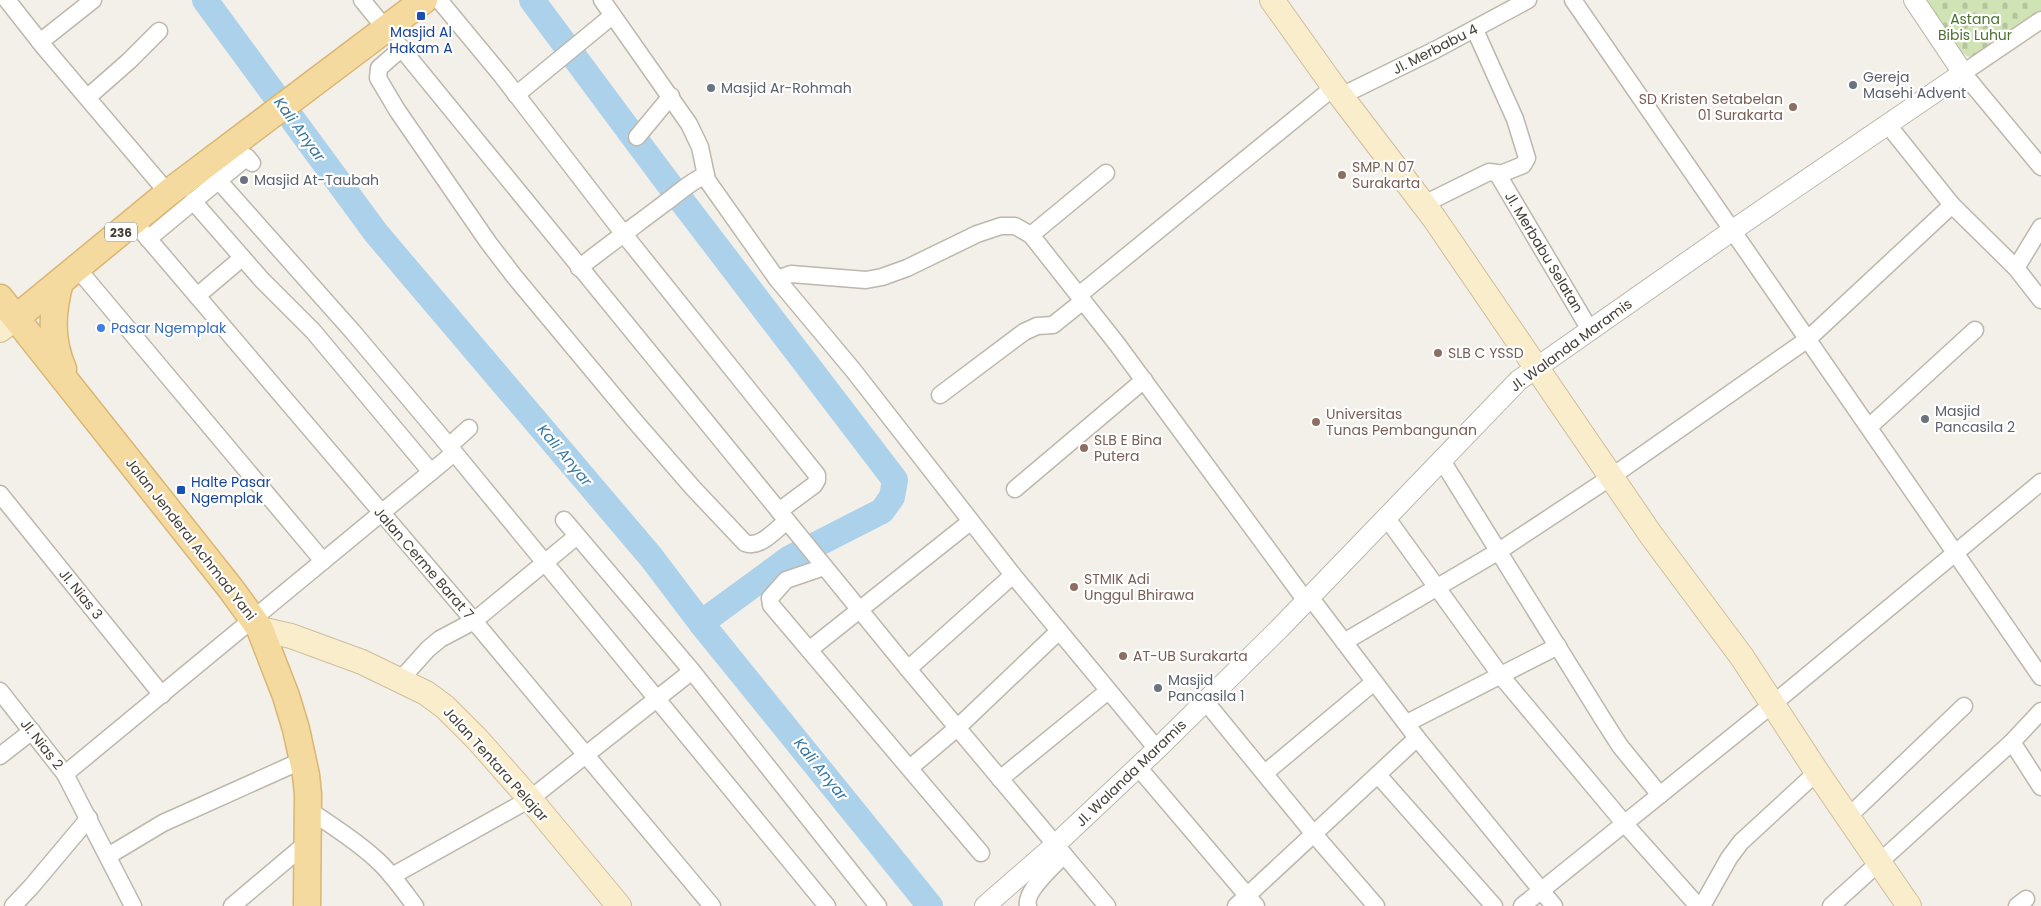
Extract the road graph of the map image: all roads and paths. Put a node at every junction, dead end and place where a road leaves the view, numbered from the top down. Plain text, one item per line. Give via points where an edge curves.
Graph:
1 (7, 0) edge
2 (93, 0) edge
3 (362, 0) edge
4 (424, 0) edge
5 (439, 0) edge
6 (602, 0) edge
7 (1272, 0) edge
8 (1528, 0) edge
9 (1573, 0) edge
10 (1914, 0) edge
11 (612, 16) junction
12 (2041, 20) edge
13 (385, 28) junction
14 (1475, 30) junction
15 (159, 31) dead end
16 (40, 42) junction
17 (402, 48) junction
18 (1963, 74) junction
19 (1338, 92) junction
20 (516, 95) junction
21 (671, 96) junction
22 (88, 97) junction
23 (1888, 125) junction
24 (637, 136) dead end
25 (252, 163) dead end
26 (2041, 167) edge
27 (1106, 173) dead end
28 (706, 175) junction
29 (1498, 175) junction
30 (218, 180) junction
31 (168, 193) junction
32 (192, 201) junction
33 (1424, 204) junction
34 (1952, 205) junction
35 (2041, 227) edge
36 (141, 230) junction
37 (1733, 230) junction
38 (623, 233) junction
39 (1031, 235) junction
40 (242, 258) junction
41 (578, 268) junction
42 (2016, 268) junction
43 (68, 275) junction
44 (777, 280) junction
45 (197, 296) junction
46 (0, 298) edge
47 (1081, 298) junction
48 (2041, 300) edge
49 (8, 324) edge
50 (1590, 330) junction
51 (1975, 330) dead end
52 (1808, 339) junction
53 (1536, 368) junction
54 (1144, 380) junction
55 (72, 388) junction
56 (940, 395) dead end
57 (1869, 426) junction
58 (469, 428) dead end
59 (451, 449) junction
60 (1441, 459) junction
61 (431, 472) junction
62 (1611, 477) junction
63 (2041, 482) edge
64 (1015, 489) dead end
65 (0, 494) edge
66 (382, 514) junction
67 (1386, 517) junction
68 (564, 520) dead end
69 (787, 521) junction
70 (970, 522) junction
71 (577, 536) junction
72 (1498, 551) junction
73 (1956, 553) junction
74 (323, 562) junction
75 (820, 562) junction
76 (544, 563) junction
77 (1013, 575) junction
78 (1436, 588) junction
79 (1308, 599) junction
80 (859, 610) junction
81 (474, 621) junction
82 (257, 624) junction
83 (1059, 631) junction
84 (1344, 642) junction
85 (1558, 646) junction
86 (809, 650) junction
87 (908, 669) junction
88 (692, 671) junction
89 (1500, 676) junction
90 (2041, 677) edge
91 (401, 679) junction
92 (1374, 682) junction
93 (0, 691) edge
94 (1108, 691) junction
95 (162, 695) junction
96 (656, 699) junction
97 (1205, 701) junction
98 (1774, 703) junction
99 (1964, 706) dead end
100 (2041, 711) edge
101 (1407, 723) junction
102 (957, 728) junction
103 (32, 731) junction
104 (1418, 738) junction
105 (2012, 742) junction
106 (1158, 749) junction
107 (586, 755) junction
108 (0, 756) edge
109 (303, 760) junction
110 (911, 767) junction
111 (1138, 767) junction
112 (1817, 772) junction
113 (1265, 773) junction
114 (65, 774) junction
115 (1378, 775) junction
116 (1000, 779) junction
117 (2041, 787) edge
118 (1660, 795) junction
119 (530, 799) junction
120 (309, 810) junction
121 (1848, 817) junction
122 (89, 818) junction
123 (1624, 823) junction
124 (1313, 833) junction
125 (309, 841) junction
126 (1059, 850) junction
127 (981, 853) dead end
128 (108, 856) junction
129 (1879, 861) junction
130 (392, 876) junction
131 (1542, 890) junction
132 (1246, 902) edge
133 (13, 906) edge
134 (133, 906) edge
135 (232, 906) edge
136 (307, 906) edge
137 (415, 906) edge
138 (619, 906) edge
139 (712, 906) edge
140 (826, 906) edge
141 (878, 906) edge
142 (986, 906) edge
143 (1028, 906) edge
144 (1107, 906) edge
145 (1376, 906) edge
146 (1494, 906) edge
147 (1522, 906) edge
148 (1554, 906) edge
149 (1698, 906) edge
150 (1702, 906) edge
151 (1831, 906) edge
152 (1909, 906) edge

1 - 16 street
2 - 16 street
3 - 13 street
4 - 13 main road, 236
5 - 20 street
6 - 11 street
7 - 19 main road
8 - 14 street, Jl. Merbabu 4
9 - 37 street
10 - 18 street
11 - 20 street
11 - 21 street
12 - 18 street
13 - 17 street
13 - 31 main road, 236
14 - 19 street, Jl. Merbabu 4
14 - 29 street, Jl. Merbabu Selatan via 1515,119 1527,158 1523,165
15 - 22 street
16 - 22 street
17 - 41 street
17 - 69 street via 379,68 378,78 488,242 540,308 744,543 754,545 761,542
18 - 23 street, Jl. Walanda Maramis
18 - 26 street
19 - 33 main road
19 - 47 street, Jl. Merbabu 4
20 - 38 street
21 - 24 street
21 - 28 street via 696,137
22 - 31 street
23 - 34 street
23 - 37 street, Jl. Walanda Maramis
25 - 30 street via 247,157
27 - 39 street
28 - 38 street via 694,180
28 - 44 street via 711,187
29 - 33 street, Jl. Merbabu Selatan via 1489,172
29 - 50 street, Jl. Merbabu Selatan
30 - 32 street
30 - 59 street via 353,332
31 - 36 main road, 236
32 - 36 street
32 - 40 street
33 - 53 main road
34 - 42 street
34 - 52 street
35 - 42 street
36 - 43 main road, 236
36 - 45 street, Jalan Cerme Barat 7
37 - 50 street, Jl. Walanda Maramis
37 - 52 street
38 - 41 street
38 - 69 street via 816,475 814,485
39 - 44 street via 1015,226 1001,226 907,268 866,280 791,274
39 - 47 street
40 - 45 street
40 - 61 street via 309,327
41 - 69 street
42 - 48 street
43 - 49 main road, 236
43 - 55 main road via 54,310 53,333 58,356
43 - 74 street
44 - 70 street via 853,370
45 - 66 street, Jalan Cerme Barat 7
46 - 49 main road, Jalan Jenderal Achmad Yani
47 - 54 street
47 - 56 street, Jl. Merbabu 4 via 1053,325 1037,326 1024,332
49 - 55 main road, Jalan Jenderal Achmad Yani
50 - 53 street, Jl. Walanda Maramis
51 - 57 street
52 - 57 street
52 - 62 street
53 - 60 street, Jl. Walanda Maramis via 1507,391
53 - 62 main road
54 - 64 street
54 - 79 street
55 - 82 main road, Jalan Jenderal Achmad Yani
57 - 73 street
58 - 59 street
59 - 61 street
59 - 76 street
60 - 67 street, Jl. Walanda Maramis
60 - 72 street
61 - 66 street
62 - 72 street
62 - 98 main road
63 - 73 street
65 - 95 street, Jl. Nias 3
66 - 74 street
66 - 81 street, Jalan Cerme Barat 7
67 - 78 street
67 - 79 street, Jl. Walanda Maramis
68 - 71 street
69 - 75 street
70 - 77 street
70 - 80 street
71 - 76 street
71 - 88 street
72 - 78 street
72 - 85 street
73 - 90 street
73 - 98 street
74 - 82 street
75 - 80 street
75 - 86 street via 786,580 769,600
76 - 81 street
76 - 96 street
77 - 83 street
77 - 87 street
78 - 84 street
78 - 89 street
79 - 84 street
79 - 97 street, Jl. Walanda Maramis
80 - 86 street
80 - 87 street
81 - 91 street via 428,648
81 - 107 street, Jalan Cerme Barat 7
82 - 91 main road, Jalan Tentara Pelajar
82 - 95 street
82 - 109 main road, Jalan Jenderal Achmad Yani via 286,696
83 - 94 street
83 - 102 street
84 - 92 street
85 - 89 street
85 - 118 street via 1620,746
86 - 110 street
87 - 102 street
88 - 96 street
88 - 141 street
89 - 101 street
89 - 123 street
91 - 119 main road, Jalan Tentara Pelajar via 426,692 452,713
92 - 101 street
92 - 113 street
93 - 103 street, Jl. Nias 2
94 - 106 street
94 - 116 street
95 - 114 street
96 - 107 street
96 - 140 street
97 - 106 street, Jl. Walanda Maramis
97 - 113 street
98 - 112 main road
98 - 118 street
99 - 121 street
100 - 105 street
101 - 104 street
102 - 110 street
102 - 116 street
103 - 108 street
103 - 114 street, Jl. Nias 2
104 - 115 street
104 - 131 street
105 - 117 street
105 - 129 street
106 - 111 street, Jl. Walanda Maramis
107 - 119 street
107 - 139 street, Jalan Cerme Barat 7
109 - 120 main road, Jalan Jenderal Achmad Yani
109 - 128 street via 163,822
110 - 127 street
111 - 126 street, Jl. Walanda Maramis
111 - 132 street
112 - 121 main road
112 - 150 street via 1741,842
113 - 124 street
114 - 122 street, Jl. Nias 2
115 - 124 street
115 - 146 street
116 - 126 street
118 - 123 street
119 - 130 street
119 - 138 main road, Jalan Tentara Pelajar
120 - 125 main road, Jalan Jenderal Achmad Yani
120 - 130 street via 361,846
121 - 129 main road
122 - 128 street, Jl. Nias 2
122 - 133 street
123 - 131 street
123 - 149 street
124 - 132 street
124 - 145 street
125 - 135 street
125 - 136 main road, Jalan Jenderal Achmad Yani
126 - 142 street, Jl. Walanda Maramis via 1035,862
126 - 143 street via 1029,896
126 - 144 street
128 - 134 street, Jl. Nias 2
129 - 151 street
129 - 152 main road
130 - 137 street
131 - 147 street
131 - 148 street

